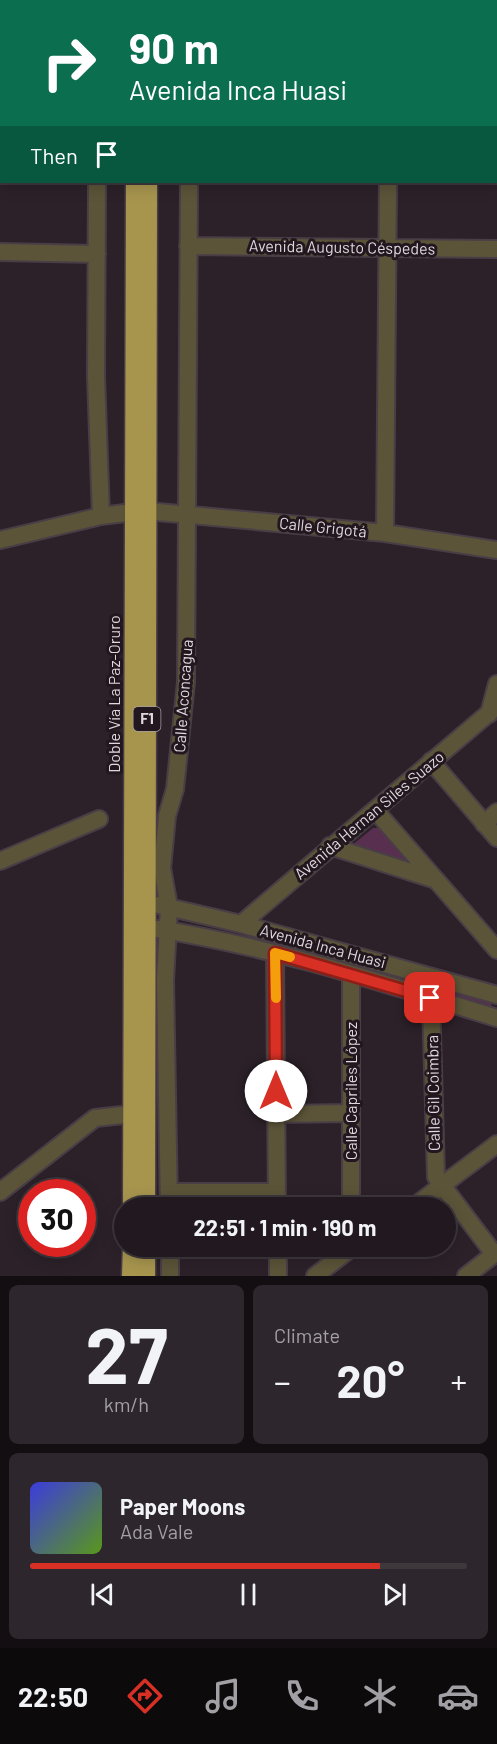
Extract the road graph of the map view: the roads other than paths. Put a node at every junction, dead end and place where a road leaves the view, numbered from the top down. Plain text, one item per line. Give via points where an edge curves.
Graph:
1 (97, 183) edge
2 (135, 183) edge
3 (148, 183) edge
4 (189, 183) edge
5 (388, 183) edge
6 (188, 246) junction
7 (387, 247) junction
8 (497, 249) edge
9 (0, 252) edge
10 (97, 254) junction
11 (140, 512) junction
12 (188, 514) junction
13 (101, 516) junction
14 (385, 534) junction
15 (0, 540) edge
16 (497, 549) edge
17 (497, 684) edge
18 (493, 710) edge
19 (431, 761) junction
20 (375, 810) junction
21 (497, 812) edge
22 (99, 819) dead end
23 (484, 824) junction
24 (497, 838) edge
25 (330, 846) junction
26 (0, 861) edge
27 (436, 881) junction
28 (147, 903) junction
29 (169, 907) junction
30 (241, 924) junction
31 (140, 927) junction
32 (168, 930) junction
33 (267, 931) junction
34 (497, 950) edge
35 (269, 951) junction
36 (351, 975) junction
37 (497, 995) edge
38 (430, 998) junction
39 (497, 1018) edge
40 (351, 1113) junction
41 (132, 1114) junction
42 (276, 1114) junction
43 (497, 1144) edge
44 (443, 1186) junction
45 (0, 1192) edge
46 (132, 1197) edge
47 (146, 1197) edge
48 (169, 1197) edge
49 (277, 1197) edge
50 (351, 1197) edge
51 (428, 1197) edge
52 (496, 1253) edge
53 (132, 1257) edge
54 (146, 1257) edge
55 (170, 1257) edge
56 (278, 1257) edge
57 (339, 1257) edge
58 (131, 1276) edge
59 (146, 1276) edge
60 (170, 1276) edge
61 (278, 1276) edge
62 (315, 1276) edge
63 (466, 1276) edge

1 - 10 street
2 - 11 highway, Doble Vía La Paz-Oruro / F1
3 - 11 highway, Doble Vía La Paz-Oruro / F1
4 - 6 street, Calle Aconcagua
5 - 7 street
6 - 7 street, Avenida Augusto Céspedes
6 - 12 street, Calle Aconcagua
7 - 8 street, Avenida Augusto Céspedes
7 - 14 street
9 - 10 street
10 - 13 street via 96,423
11 - 12 street, Calle Grigotá
11 - 13 street, Calle Grigotá
11 - 28 highway, Doble Vía La Paz-Oruro / F1
11 - 31 highway, Doble Vía La Paz-Oruro / F1
12 - 14 street, Calle Grigotá
12 - 29 street, Calle Aconcagua via 186,682 176,789 167,816 163,860
13 - 15 street, Calle Grigotá
14 - 16 street, Calle Grigotá
17 - 18 street
18 - 19 street, Avenida Hernan Siles Suazo
19 - 20 street, Avenida Hernan Siles Suazo
19 - 23 street
20 - 25 street, Avenida Hernan Siles Suazo
20 - 27 street
21 - 23 street
22 - 26 street
23 - 24 street
25 - 27 street
25 - 30 street, Avenida Hernan Siles Suazo
27 - 34 street
28 - 29 street, Avenida Inca Huasi
28 - 31 highway, Doble Vía La Paz-Oruro / F1
29 - 30 street, Avenida Inca Huasi
29 - 32 street, Calle Aconcagua
30 - 33 street, Avenida Inca Huasi
31 - 32 street, Avenida Inca Huasi
31 - 41 highway, Doble Vía La Paz-Oruro / F1
31 - 47 highway, Doble Vía La Paz-Oruro / F1
32 - 35 street, Avenida Inca Huasi
32 - 48 street, Calle Aconcagua via 165,980
33 - 35 street
33 - 37 street, Avenida Inca Huasi
35 - 36 street, Avenida Inca Huasi
35 - 42 street
36 - 38 street, Avenida Inca Huasi
36 - 40 street, Calle Capriles López
38 - 39 street, Avenida Inca Huasi
38 - 44 street, Calle Gil Coimbra via 434,1169
40 - 42 street
40 - 50 street, Calle Capriles López
41 - 45 street via 95,1118
41 - 46 highway, Doble Vía La Paz-Oruro / F1
42 - 49 street
43 - 44 street
44 - 51 street
44 - 52 street, Calle Gil Coimbra
52 - 63 street
53 - 58 highway
54 - 59 highway
55 - 60 street
56 - 61 street
57 - 62 street

